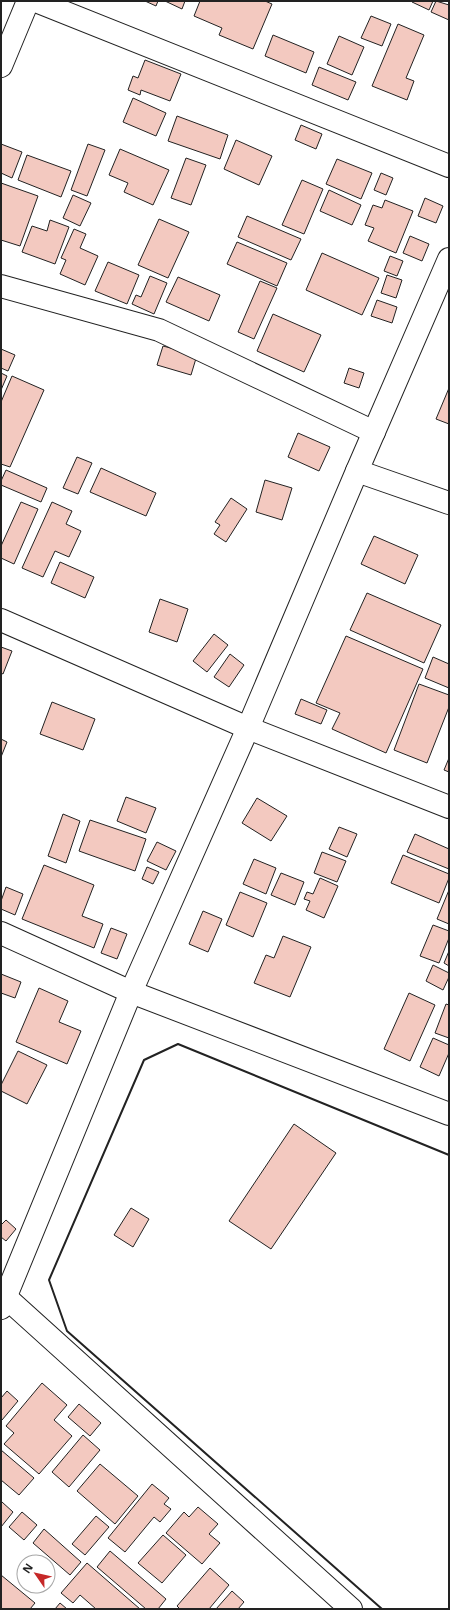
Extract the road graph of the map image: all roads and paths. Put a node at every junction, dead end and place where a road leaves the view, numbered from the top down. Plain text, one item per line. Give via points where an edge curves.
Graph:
1 (28, 1) edge
2 (36, 1) edge
3 (1, 66) edge
4 (449, 166) edge
5 (449, 259) edge
6 (1, 286) edge
7 (374, 432) junction
8 (357, 471) junction
9 (449, 503) edge
10 (1, 620) edge
11 (248, 728) junction
12 (449, 807) edge
13 (1, 933) edge
14 (131, 992) junction
15 (449, 1114) edge
16 (2, 1299) edge
17 (351, 1609) edge

1 - 3 street
2 - 4 street
5 - 7 street
6 - 7 street via 159,330
7 - 8 street
8 - 9 street
8 - 11 street
10 - 11 street
11 - 12 street
11 - 14 street
13 - 14 street
14 - 15 street
14 - 16 street
16 - 17 street

